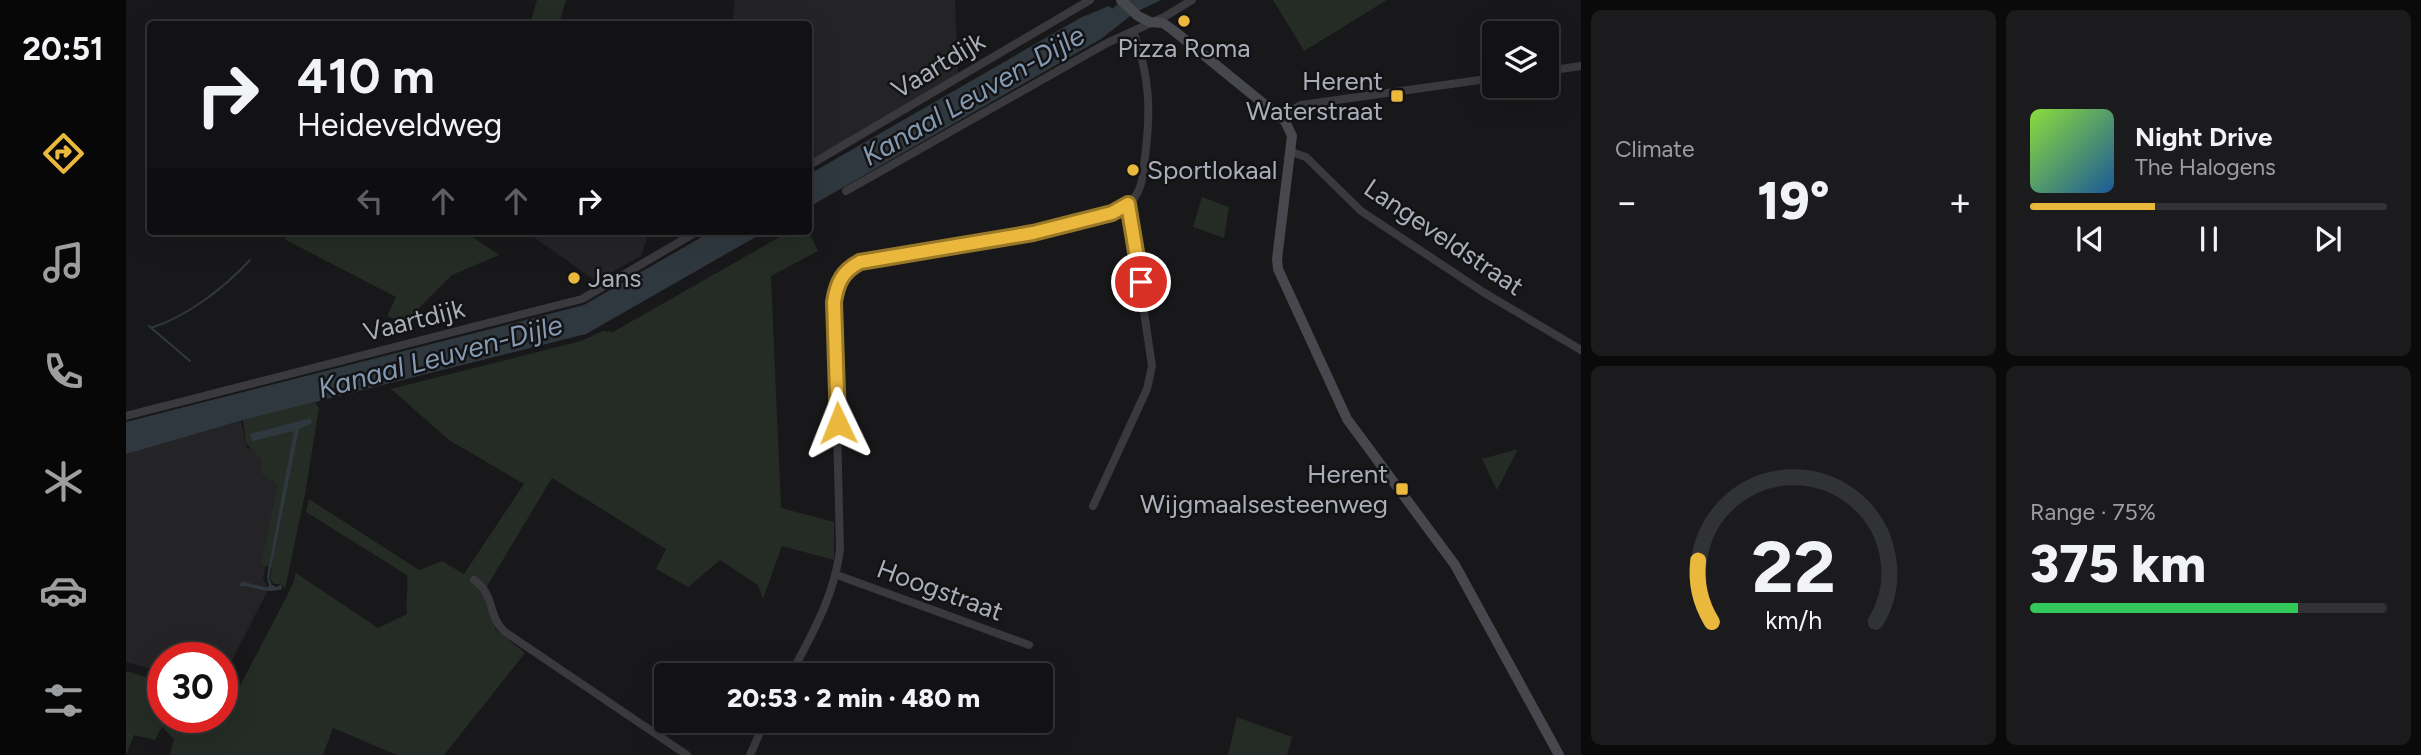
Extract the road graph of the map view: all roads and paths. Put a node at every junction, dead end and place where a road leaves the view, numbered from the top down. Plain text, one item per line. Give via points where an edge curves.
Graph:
1 (1090, 0) edge
2 (1121, 0) edge
3 (1192, 0) edge
4 (1150, 22) junction
5 (1133, 31) junction
6 (1581, 66) edge
7 (1559, 69) edge
8 (1482, 80) edge
9 (1281, 116) junction
10 (1291, 152) junction
11 (812, 164) edge
12 (846, 191) dead end
13 (1128, 204) junction
14 (691, 235) edge
15 (1581, 350) edge
16 (126, 416) edge
17 (1093, 506) dead end
18 (837, 575) junction
19 (474, 580) dead end
20 (1029, 645) dead end
21 (797, 663) edge
22 (760, 733) edge
23 (687, 755) edge
24 (750, 755) edge
25 (1559, 755) edge

1 - 11 street, Vaartdijk
2 - 4 street
3 - 4 street
4 - 5 street
4 - 9 street via 1174,30
5 - 12 street
5 - 13 street via 1147,77 1150,121 1142,179
6 - 7 street
8 - 9 street via 1301,105
9 - 10 street via 1292,136
10 - 15 street, Langeveldstraat via 1306,157 1372,218
10 - 25 street via 1278,269 1347,419 1455,565
13 - 17 street via 1152,366 1147,389
13 - 18 street via 1112,213 1033,233 860,262 841,277 834,302
14 - 16 street, Vaartdijk via 582,299
18 - 20 street, Hoogstraat
18 - 21 street via 825,611
19 - 23 street via 489,596 497,624 505,632
22 - 24 street

